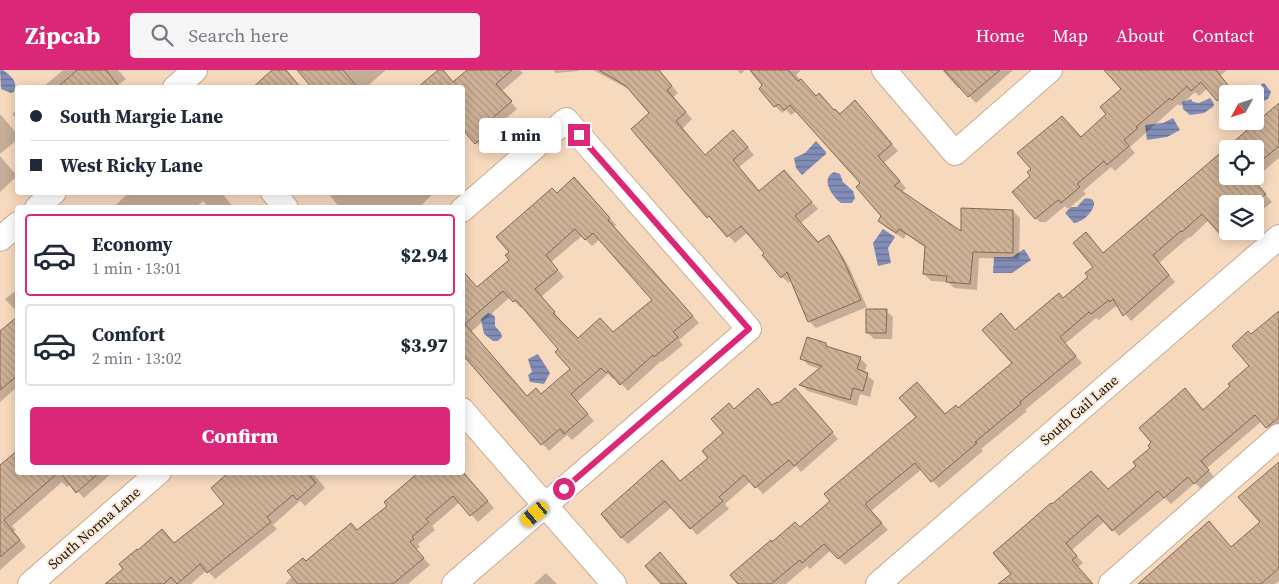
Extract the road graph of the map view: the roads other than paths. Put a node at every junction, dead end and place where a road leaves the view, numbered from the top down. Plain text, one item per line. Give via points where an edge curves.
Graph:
1 (884, 70) edge
2 (1050, 70) edge
3 (51, 195) edge
4 (275, 195) edge
5 (40, 205) edge
6 (284, 205) edge
7 (465, 207) edge
8 (15, 227) edge
9 (1279, 236) edge
10 (0, 240) edge
11 (465, 413) edge
12 (1279, 436) edge
13 (156, 475) edge
14 (546, 505) junction
15 (30, 584) edge
16 (454, 584) edge
17 (614, 584) edge
18 (878, 584) edge
19 (1111, 584) edge

1 - 2 street via 955,153
3 - 5 street
4 - 6 street
7 - 14 street via 566,120 749,329
8 - 10 street
9 - 18 street, South Gail Lane
11 - 14 street
12 - 19 street
13 - 15 street, South Norma Lane
14 - 16 street
14 - 17 street

